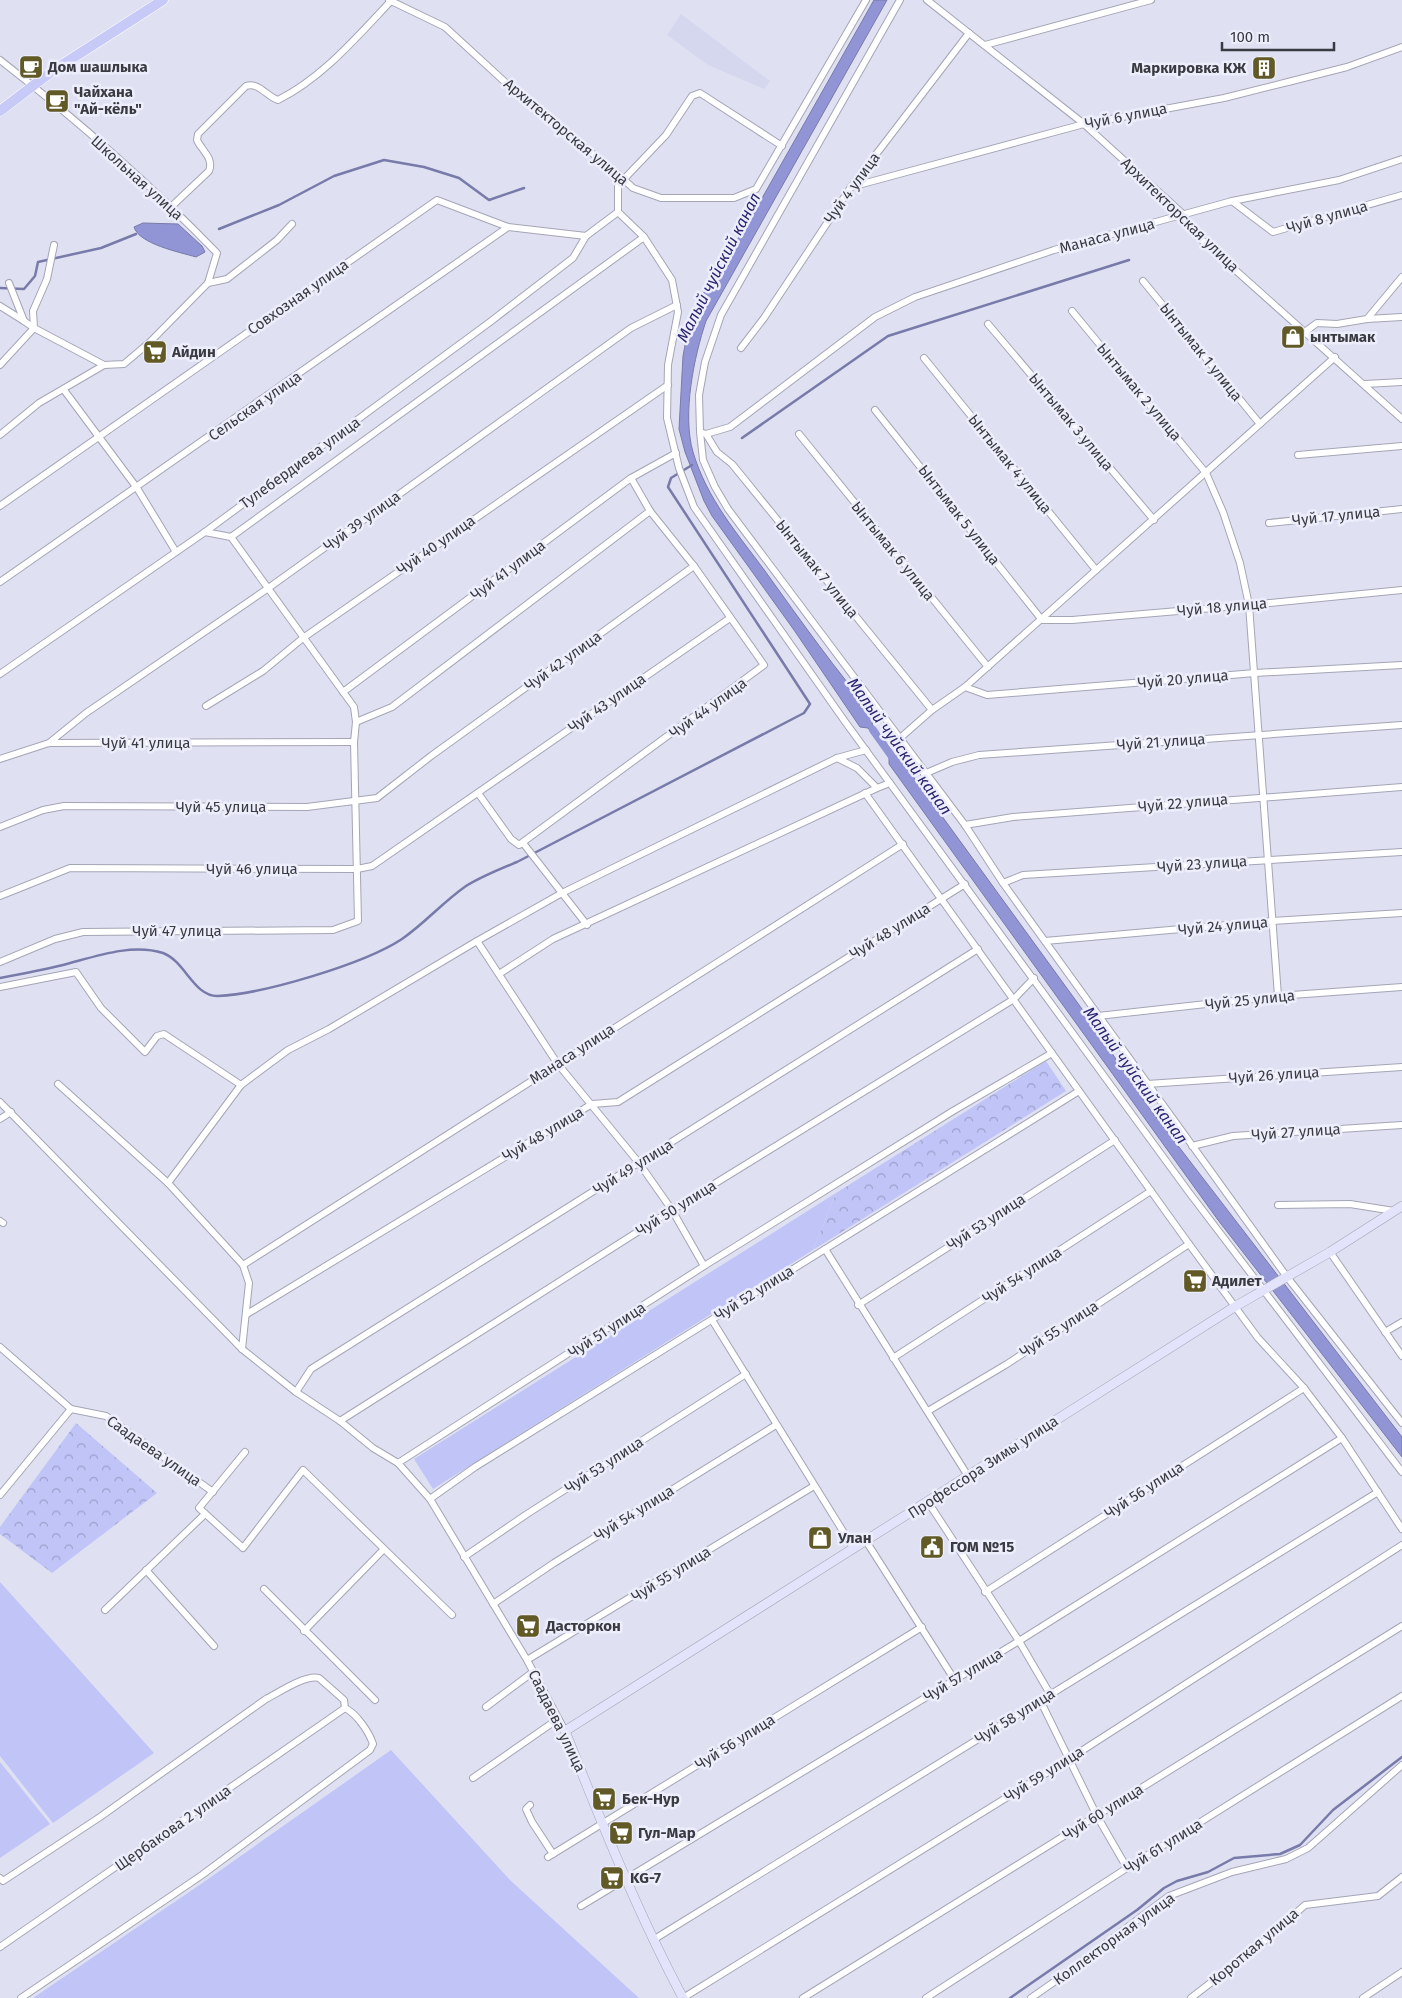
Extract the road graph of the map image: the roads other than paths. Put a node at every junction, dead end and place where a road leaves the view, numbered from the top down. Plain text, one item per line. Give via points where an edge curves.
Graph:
1 (163, 0) edge
2 (866, 0) edge
3 (900, 0) edge
4 (927, 0) edge
5 (1151, 0) edge
6 (389, 1) edge
7 (969, 33) junction
8 (985, 45) junction
9 (1402, 47) edge
10 (0, 60) edge
11 (32, 85) junction
12 (0, 111) edge
13 (1084, 124) junction
14 (782, 146) junction
15 (1402, 159) edge
16 (618, 174) junction
17 (624, 180) junction
18 (851, 187) junction
19 (1402, 195) edge
20 (1232, 201) junction
21 (172, 206) junction
22 (618, 212) junction
23 (1184, 215) junction
24 (292, 224) dead end
25 (508, 227) junction
26 (586, 236) junction
27 (644, 237) junction
28 (54, 245) dead end
29 (1402, 277) edge
30 (1143, 281) dead end
31 (9, 283) dead end
32 (208, 283) junction
33 (677, 305) junction
34 (0, 306) edge
35 (1072, 312) dead end
36 (1402, 316) edge
37 (1367, 319) junction
38 (24, 321) junction
39 (988, 324) dead end
40 (34, 328) junction
41 (1306, 330) junction
42 (740, 348) dead end
43 (1335, 357) junction
44 (924, 358) dead end
45 (0, 365) edge
46 (104, 365) junction
47 (1402, 382) edge
48 (668, 384) junction
49 (1365, 384) junction
50 (64, 390) junction
51 (875, 410) dead end
52 (1402, 418) edge
53 (1260, 424) junction
54 (703, 433) junction
55 (798, 434) dead end
56 (0, 435) edge
57 (98, 436) junction
58 (1402, 446) edge
59 (676, 453) junction
60 (1298, 455) dead end
61 (1206, 473) junction
62 (631, 478) junction
63 (137, 488) junction
64 (0, 506) edge
65 (1402, 509) edge
66 (650, 511) junction
67 (1154, 520) junction
68 (1269, 522) dead end
69 (205, 532) junction
70 (231, 537) junction
71 (176, 552) junction
72 (694, 566) junction
73 (1096, 570) junction
74 (0, 582) edge
75 (267, 589) junction
76 (1402, 590) edge
77 (1249, 605) junction
78 (730, 618) junction
79 (1042, 620) junction
80 (303, 638) junction
81 (1402, 665) edge
82 (988, 667) junction
83 (1254, 673) junction
84 (0, 674) edge
85 (965, 687) junction
86 (343, 692) junction
87 (206, 706) dead end
88 (932, 710) junction
89 (356, 722) junction
90 (1402, 724) edge
91 (1259, 735) junction
92 (899, 739) junction
93 (354, 742) junction
94 (50, 743) junction
95 (866, 750) junction
96 (431, 756) joint
97 (837, 758) junction
98 (0, 759) edge
99 (924, 774) junction
100 (890, 783) junction
101 (1402, 787) edge
102 (877, 788) junction
103 (484, 789) joint
104 (478, 793) junction
105 (866, 793) junction
106 (1264, 797) junction
107 (355, 801) junction
108 (965, 825) junction
109 (0, 827) edge
110 (523, 843) junction
111 (903, 844) junction
112 (1402, 852) edge
113 (1268, 860) junction
114 (357, 869) junction
115 (1003, 883) junction
116 (966, 884) junction
117 (562, 893) junction
118 (0, 896) edge
119 (942, 899) junction
120 (1402, 914) edge
121 (1272, 921) junction
122 (587, 925) junction
123 (477, 941) junction
124 (1044, 941) junction
125 (978, 949) junction
126 (0, 962) edge
127 (499, 974) junction
128 (1034, 978) junction
129 (0, 987) edge
130 (1402, 988) edge
131 (1278, 996) junction
132 (1014, 998) junction
133 (1098, 1016) junction
134 (1052, 1053) junction
135 (557, 1063) junction
136 (1402, 1067) edge
137 (58, 1084) dead end
138 (1146, 1084) junction
139 (241, 1085) junction
140 (1079, 1091) junction
141 (0, 1102) edge
142 (592, 1104) junction
143 (11, 1112) junction
144 (0, 1119) edge
145 (1402, 1125) edge
146 (1115, 1140) junction
147 (1192, 1146) junction
148 (638, 1163) junction
149 (168, 1183) junction
150 (1151, 1191) junction
151 (1278, 1205) dead end
152 (1398, 1208) edge
153 (672, 1210) junction
154 (1189, 1244) junction
155 (825, 1249) junction
156 (1330, 1252) junction
157 (243, 1265) junction
158 (704, 1266) junction
159 (1287, 1277) junction
160 (1263, 1290) junction
161 (858, 1305) junction
162 (1236, 1306) junction
163 (247, 1314) junction
164 (712, 1320) junction
165 (1402, 1322) edge
166 (1385, 1332) junction
167 (0, 1347) edge
168 (242, 1349) junction
169 (1402, 1356) edge
170 (893, 1358) junction
171 (746, 1374) junction
172 (1304, 1388) junction
173 (296, 1392) junction
174 (71, 1409) junction
175 (928, 1411) junction
176 (340, 1421) junction
177 (1402, 1423) edge
178 (776, 1425) junction
179 (1342, 1438) junction
180 (246, 1452) dead end
181 (398, 1463) junction
182 (1402, 1472) edge
183 (968, 1476) junction
184 (814, 1486) junction
185 (213, 1492) junction
186 (1378, 1492) junction
187 (0, 1495) edge
188 (430, 1499) junction
189 (928, 1502) junction
190 (205, 1514) junction
191 (1402, 1529) edge
192 (866, 1541) junction
193 (1402, 1545) edge
194 (384, 1549) junction
195 (854, 1549) junction
196 (464, 1557) junction
197 (146, 1570) junction
198 (264, 1589) dead end
199 (985, 1592) junction
200 (494, 1604) junction
201 (105, 1610) dead end
202 (452, 1615) dead end
203 (1402, 1626) edge
204 (922, 1627) junction
205 (304, 1631) junction
206 (1019, 1641) junction
207 (214, 1646) dead end
208 (527, 1660) junction
209 (533, 1672) junction
210 (954, 1680) junction
211 (1050, 1694) junction
212 (1402, 1696) edge
213 (375, 1700) dead end
214 (1040, 1700) junction
215 (345, 1708) junction
216 (486, 1708) dead end
217 (558, 1719) junction
218 (564, 1731) junction
219 (1069, 1759) junction
220 (1402, 1765) edge
221 (472, 1778) dead end
222 (530, 1805) dead end
223 (1097, 1816) junction
224 (602, 1824) junction
225 (1127, 1868) junction
226 (0, 1878) edge
227 (1402, 1878) edge
228 (626, 1880) junction
229 (581, 1906) dead end
230 (653, 1940) junction
231 (0, 1947) edge
232 (1402, 1972) edge
233 (21, 1998) edge
234 (683, 1998) edge
235 (803, 1998) edge
236 (926, 1998) edge
237 (1031, 1998) edge
238 (1191, 1998) edge
239 (1362, 1998) edge

1 - 11 main road
2 - 14 street, Архитекторская улица
3 - 54 street via 721,315 705,362 699,395
4 - 7 street, Архитекторская улица
5 - 8 street
6 - 16 street, Архитекторская улица via 445,26 517,93
6 - 21 street via 345,50 290,94 278,100 269,97 258,86 246,86 198,134 197,140 211,165 208,172
7 - 8 street, Архитекторская улица
7 - 18 street, Чуй 4 улица
8 - 13 street, Архитекторская улица
9 - 13 street, Чуй 6 улица via 1347,67 1224,98
10 - 11 street, Школьная улица
11 - 12 main road
11 - 21 street, Школьная улица
13 - 18 street, Чуй 6 улица
13 - 23 street, Архитекторская улица
14 - 17 street, Архитекторская улица via 756,189 734,198 661,198 633,188
14 - 17 street via 700,93 692,96 666,135
15 - 20 street, Манаса улица via 1339,180
16 - 17 street, Архитекторская улица
16 - 22 street
18 - 42 street, Чуй 4 улица via 764,318
19 - 20 street, Чуй 8 улица via 1273,232
20 - 23 street, Манаса улица
21 - 32 street, Школьная улица via 217,253
22 - 26 street
22 - 27 street
23 - 41 street, Архитекторская улица via 1196,234
23 - 54 street, Манаса улица via 1054,250 915,297 875,317 730,427
24 - 32 street via 277,240 227,279
25 - 26 street, Совхозная улица
25 - 57 street, Совхозная улица via 437,200
25 - 63 street, Сельская улица
26 - 69 street, Тулебердиева улица via 573,258 557,272
27 - 33 street via 672,280
27 - 70 street
28 - 40 street via 47,279 33,310
29 - 37 street
30 - 53 street, Ынтымак 1 улица
31 - 38 street
32 - 46 street via 124,364
33 - 48 street
33 - 75 street, Чуй 39 улица via 631,328
34 - 38 street
35 - 61 street, Ынтымак 2 улица
36 - 37 street
37 - 41 street via 1337,324 1317,323
38 - 40 street
39 - 67 street, Ынтымак 3 улица
40 - 45 street
40 - 46 street
41 - 43 street, Архитекторская улица
43 - 49 street, Архитекторская улица
43 - 53 street
44 - 73 street, Ынтымак 4 улица
46 - 50 street
47 - 49 street
48 - 59 street via 667,418
48 - 80 street, Чуй 40 улица
49 - 52 street, Архитекторская улица
50 - 56 street via 40,403
50 - 57 street
51 - 79 street, Ынтымак 5 улица
53 - 61 street
54 - 88 street, Ынтымак 7 улица via 732,464
54 - 92 street via 703,460 728,509
55 - 82 street, Ынтымак 6 улица
57 - 63 street
57 - 64 street, Совхозная улица
58 - 60 street
59 - 62 street, Чуй 41 улица
59 - 95 street via 694,507
61 - 67 street
61 - 77 street, Ынтымак 2 улица via 1240,563
62 - 66 street, Чуй 44 улица
62 - 86 street, Чуй 41 улица
63 - 71 street
63 - 74 street, Сельская улица
65 - 68 street, Чуй 17 улица
66 - 72 street, Чуй 44 улица
66 - 89 street via 392,707
67 - 73 street
69 - 70 street
69 - 71 street, Тулебердиева улица
70 - 75 street
71 - 84 street, Тулебердиева улица
72 - 78 street, Чуй 44 улица
72 - 96 street, Чуй 42 улица
73 - 79 street
75 - 80 street
75 - 94 street, Чуй 39 улица via 86,713
76 - 77 street, Чуй 18 улица
77 - 79 street, Чуй 18 улица
77 - 83 street, Ынтымак 2 улица
78 - 103 street, Чуй 43 улица
78 - 110 street, Чуй 44 улица via 764,665 760,670
79 - 82 street
80 - 86 street
80 - 87 street, Чуй 40 улица via 263,671
81 - 83 street, Чуй 20 улица
82 - 85 street
83 - 85 street, Чуй 20 улица via 987,694
83 - 91 street, Ынтымак 2 улица
85 - 88 street
86 - 89 street via 354,707
88 - 92 street
89 - 93 street
90 - 91 street, Чуй 21 улица
91 - 99 street, Чуй 21 улица via 980,755
91 - 106 street, Ынтымак 2 улица
92 - 99 street
93 - 94 street, Чуй 41 улица
93 - 107 street
94 - 98 street, Чуй 41 улица
95 - 97 street
95 - 100 street
96 - 107 street, Чуй 45 улица via 376,798
97 - 102 street via 856,768
97 - 117 street
99 - 108 street
100 - 102 street
100 - 116 street
101 - 106 street, Чуй 22 улица
102 - 105 street
103 - 104 street, Чуй 46 улица
104 - 110 street via 512,839 519,845
104 - 114 street, Чуй 46 улица via 372,866
105 - 111 street
105 - 122 street
106 - 108 street, Чуй 22 улица via 1013,817
106 - 113 street, Ынтымак 2 улица
107 - 109 street, Чуй 45 улица via 307,808 64,806 43,810
107 - 114 street
108 - 115 street
110 - 117 street
111 - 119 street
111 - 135 street, Манаса улица
112 - 113 street, Чуй 23 улица
113 - 115 street, Чуй 23 улица via 1024,875
113 - 121 street, Ынтымак 2 улица
114 - 118 street, Чуй 46 улица via 70,868
114 - 126 street, Чуй 47 улица via 358,921 334,930 83,932 55,939
115 - 124 street
116 - 119 street, Чуй 48 улица
116 - 128 street
117 - 122 street
117 - 123 street
119 - 125 street
119 - 142 street, Чуй 48 улица via 618,1102
120 - 121 street, Чуй 24 улица
121 - 124 street, Чуй 24 улица
121 - 131 street, Ынтымак 2 улица
122 - 127 street via 554,939
123 - 127 street
123 - 139 street via 330,1029 288,1050
124 - 133 street
125 - 132 street
125 - 148 street, Чуй 49 улица
127 - 135 street
128 - 132 street, Чуй 50 улица
128 - 160 street
129 - 139 street via 76,972 101,1008 145,1052 158,1036 164,1034
130 - 131 street, Чуй 25 улица
131 - 133 street, Чуй 25 улица
132 - 134 street
132 - 153 street, Чуй 50 улица
133 - 138 street
134 - 140 street
134 - 158 street, Чуй 51 улица
135 - 142 street
135 - 157 street, Манаса улица
136 - 138 street, Чуй 26 улица
137 - 149 street
138 - 147 street
139 - 149 street
140 - 146 street
140 - 155 street, Чуй 52 улица
141 - 143 street, Саадаева улица
142 - 148 street
142 - 163 street, Чуй 48 улица
143 - 144 street
143 - 168 street, Саадаева улица
145 - 147 street, Чуй 27 улица via 1233,1136
146 - 150 street
146 - 161 street, Чуй 53 улица
147 - 159 street
148 - 153 street
148 - 173 street, Чуй 49 улица via 311,1369
149 - 157 street
150 - 154 street
150 - 170 street, Чуй 54 улица
151 - 152 street via 1350,1204
152 - 156 street, Профессора Зимы улица
153 - 158 street
153 - 176 street, Чуй 50 улица
154 - 162 street
154 - 175 street, Чуй 55 улица via 1007,1364
155 - 161 street
155 - 164 street, Чуй 52 улица
156 - 159 street, Профессора Зимы улица
156 - 166 street
157 - 163 street via 249,1283
158 - 181 street, Чуй 51 улица
159 - 160 street, Профессора Зимы улица
159 - 177 street
160 - 162 street, Профессора Зимы улица
160 - 182 street
161 - 170 street
162 - 172 street via 1258,1338
162 - 183 street, Профессора Зимы улица
163 - 168 street
164 - 171 street
164 - 188 street, Чуй 52 улица via 474,1467
165 - 166 street
166 - 169 street
167 - 174 street, Саадаева улица
168 - 173 street, Саадаева улица
170 - 175 street
171 - 178 street
171 - 196 street, Чуй 53 улица
172 - 179 street
172 - 199 street, Чуй 56 улица
173 - 176 street, Саадаева улица
174 - 185 street, Саадаева улица via 106,1416
174 - 187 street
175 - 183 street
176 - 181 street, Саадаева улица via 373,1448
178 - 184 street
178 - 200 street, Чуй 54 улица
179 - 186 street
179 - 206 street, Чуй 57 улица
180 - 185 street
181 - 188 street, Саадаева улица
183 - 189 street, Профессора Зимы улица
184 - 195 street
184 - 208 street, Чуй 55 улица
185 - 190 street, Саадаева улица via 199,1508
186 - 191 street
186 - 211 street, Чуй 58 улица
188 - 196 street, Саадаева улица
189 - 192 street, Профессора Зимы улица
189 - 199 street
190 - 194 street via 243,1548 303,1470
190 - 197 street
192 - 195 street, Профессора Зимы улица
192 - 204 street
193 - 219 street, Чуй 59 улица
194 - 202 street
194 - 205 street
195 - 218 street, Профессора Зимы улица
196 - 200 street, Саадаева улица
197 - 201 street
197 - 207 street
198 - 205 street
199 - 206 street
200 - 208 street, Саадаева улица
203 - 223 street, Чуй 60 улица
204 - 210 street
204 - 224 street, Чуй 56 улица
205 - 213 street
206 - 210 street, Чуй 57 улица
206 - 211 street
208 - 209 street, Саадаева улица
209 - 216 street
209 - 217 street, Саадаева улица
210 - 228 street, Чуй 57 улица
211 - 214 street, Чуй 58 улица
212 - 225 street, Чуй 61 улица
214 - 219 street
214 - 230 street, Чуй 58 улица
215 - 226 street via 344,1700 319,1678 314,1676 294,1684 266,1699 100,1817 3,1881
215 - 231 street, Щербакова 2 улица
215 - 233 street via 358,1719 371,1738 374,1744 370,1750 202,1875
217 - 218 street, Саадаева улица
217 - 221 street
218 - 224 street, Саадаева улица
219 - 223 street
219 - 234 street, Чуй 59 улица
220 - 237 street, Коллекторная улица via 1308,1848 1286,1859 1232,1872 1169,1896
222 - 224 street, Чуй 56 улица via 526,1809 551,1856
223 - 225 street
223 - 235 street, Чуй 60 улица
224 - 228 street, Саадаева улица
225 - 236 street, Чуй 61 улица
227 - 238 street, Короткая улица via 1378,1896 1305,1905
228 - 229 street, Чуй 57 улица
228 - 230 street, Саадаева улица
230 - 234 street, Саадаева улица
232 - 239 street

